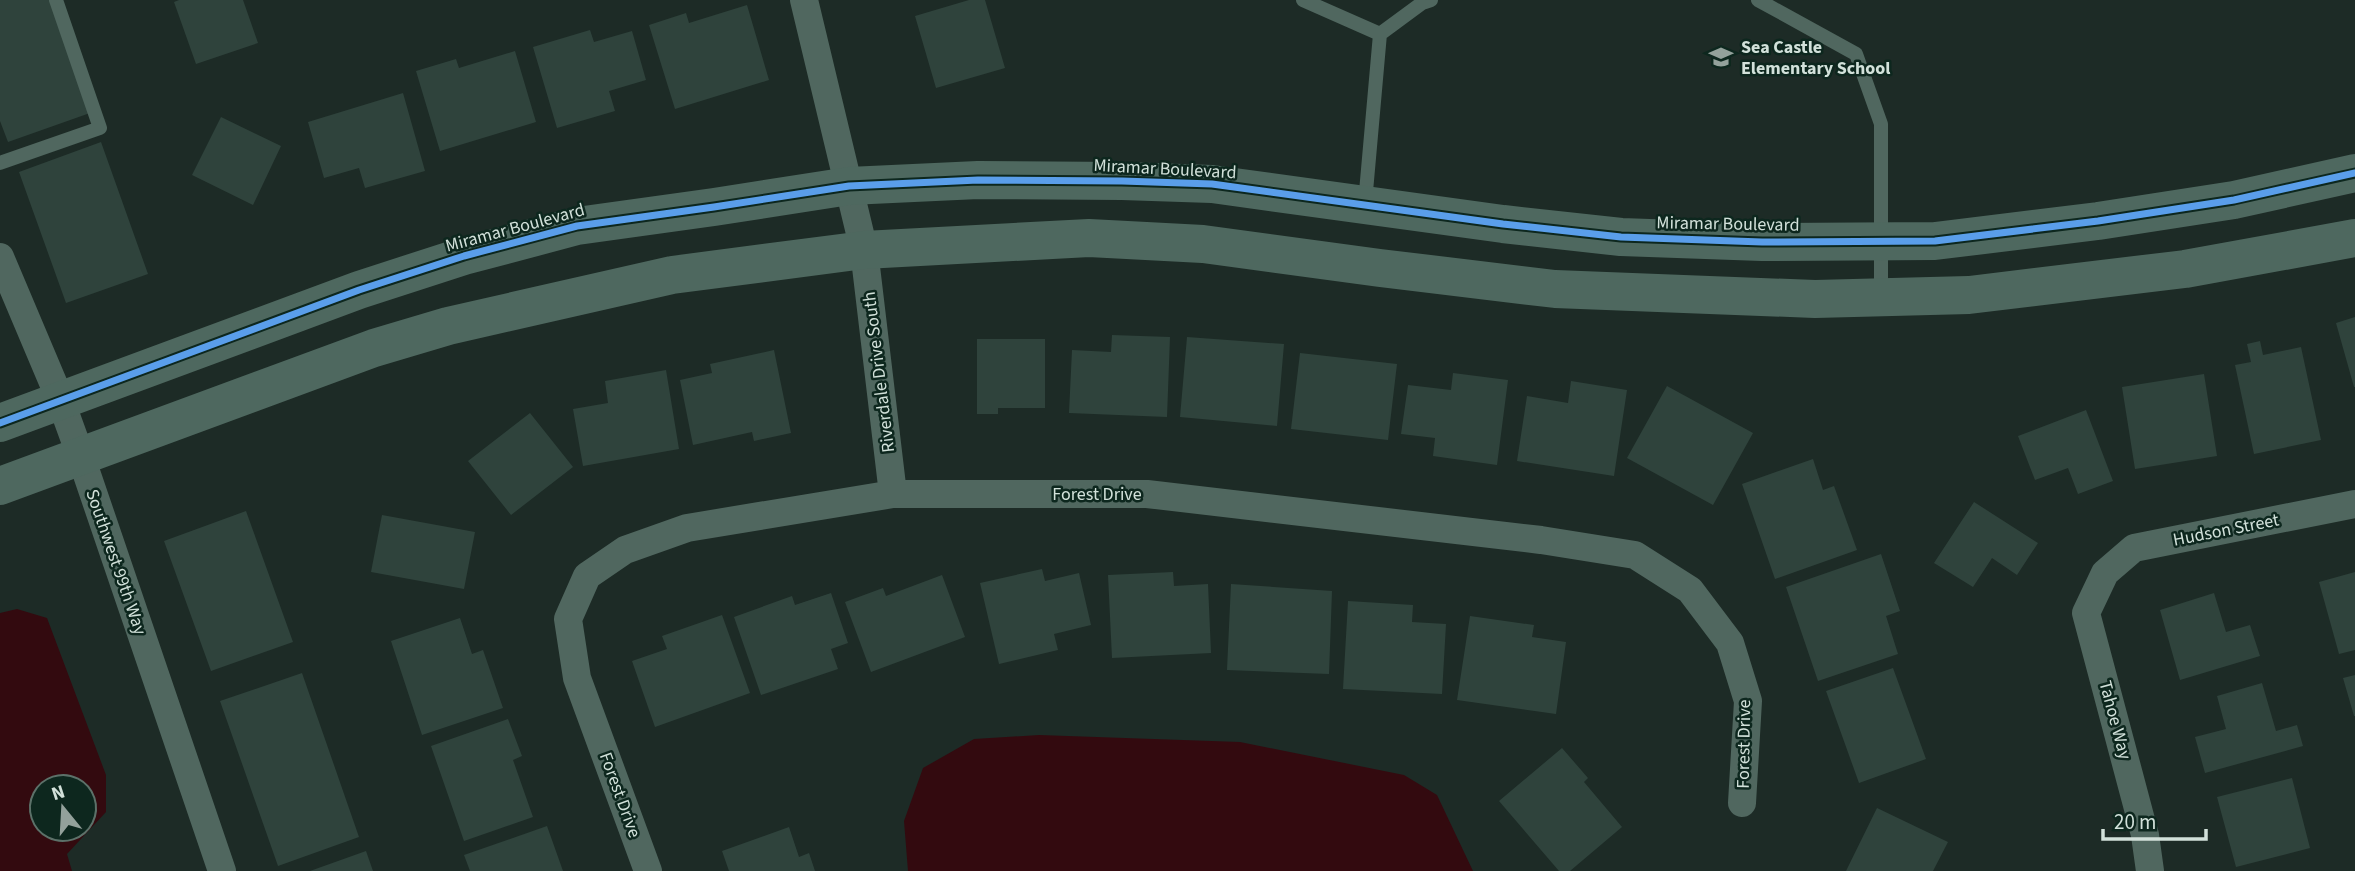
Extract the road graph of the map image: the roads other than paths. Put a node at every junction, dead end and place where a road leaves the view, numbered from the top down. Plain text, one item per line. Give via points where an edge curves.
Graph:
1 (55, 0) edge
2 (804, 0) edge
3 (1303, 0) edge
4 (1431, 0) edge
5 (1758, 0) edge
6 (1380, 34) junction
7 (0, 163) edge
8 (2355, 173) edge
9 (849, 186) junction
10 (1364, 205) junction
11 (2355, 237) edge
12 (1882, 241) junction
13 (864, 250) junction
14 (2, 266) edge
15 (1881, 297) junction
16 (60, 400) junction
17 (0, 423) edge
18 (81, 457) junction
19 (0, 486) edge
20 (893, 494) junction
21 (2355, 504) edge
22 (2105, 573) joint
23 (1742, 803) dead end
24 (222, 871) edge
25 (648, 871) edge
26 (2150, 871) edge

1 - 7 lane via 100,128
2 - 9 street, Riverdale Drive South
3 - 6 lane
4 - 6 lane
5 - 12 lane via 1856,54 1881,124
6 - 10 lane
8 - 12 street, Miramar Boulevard via 2234,200 2098,221 1935,241
9 - 10 street, Miramar Boulevard via 978,180 1147,181 1212,184
9 - 13 street, Riverdale Drive South
9 - 16 street, Miramar Boulevard via 576,226 464,256
10 - 12 street, Miramar Boulevard via 1621,237
11 - 15 street via 2185,269 1969,295
12 - 15 lane
13 - 15 street via 1089,238 1203,244 1555,289 1815,299
13 - 18 street via 672,275 448,326 374,348
13 - 20 street, Riverdale Drive South
14 - 16 street, Southwest 99th Way
16 - 17 street, Miramar Boulevard
16 - 18 street, Southwest 99th Way
18 - 19 street
18 - 24 street, Southwest 99th Way
20 - 23 street, Forest Drive via 1147,494 1635,555 1690,590 1730,643 1748,701
20 - 25 street, Forest Drive via 687,528 625,550 587,576 568,619 577,678
21 - 22 street, Hudson Street via 2134,548
22 - 26 street, Tahoe Way via 2086,613 2145,835

